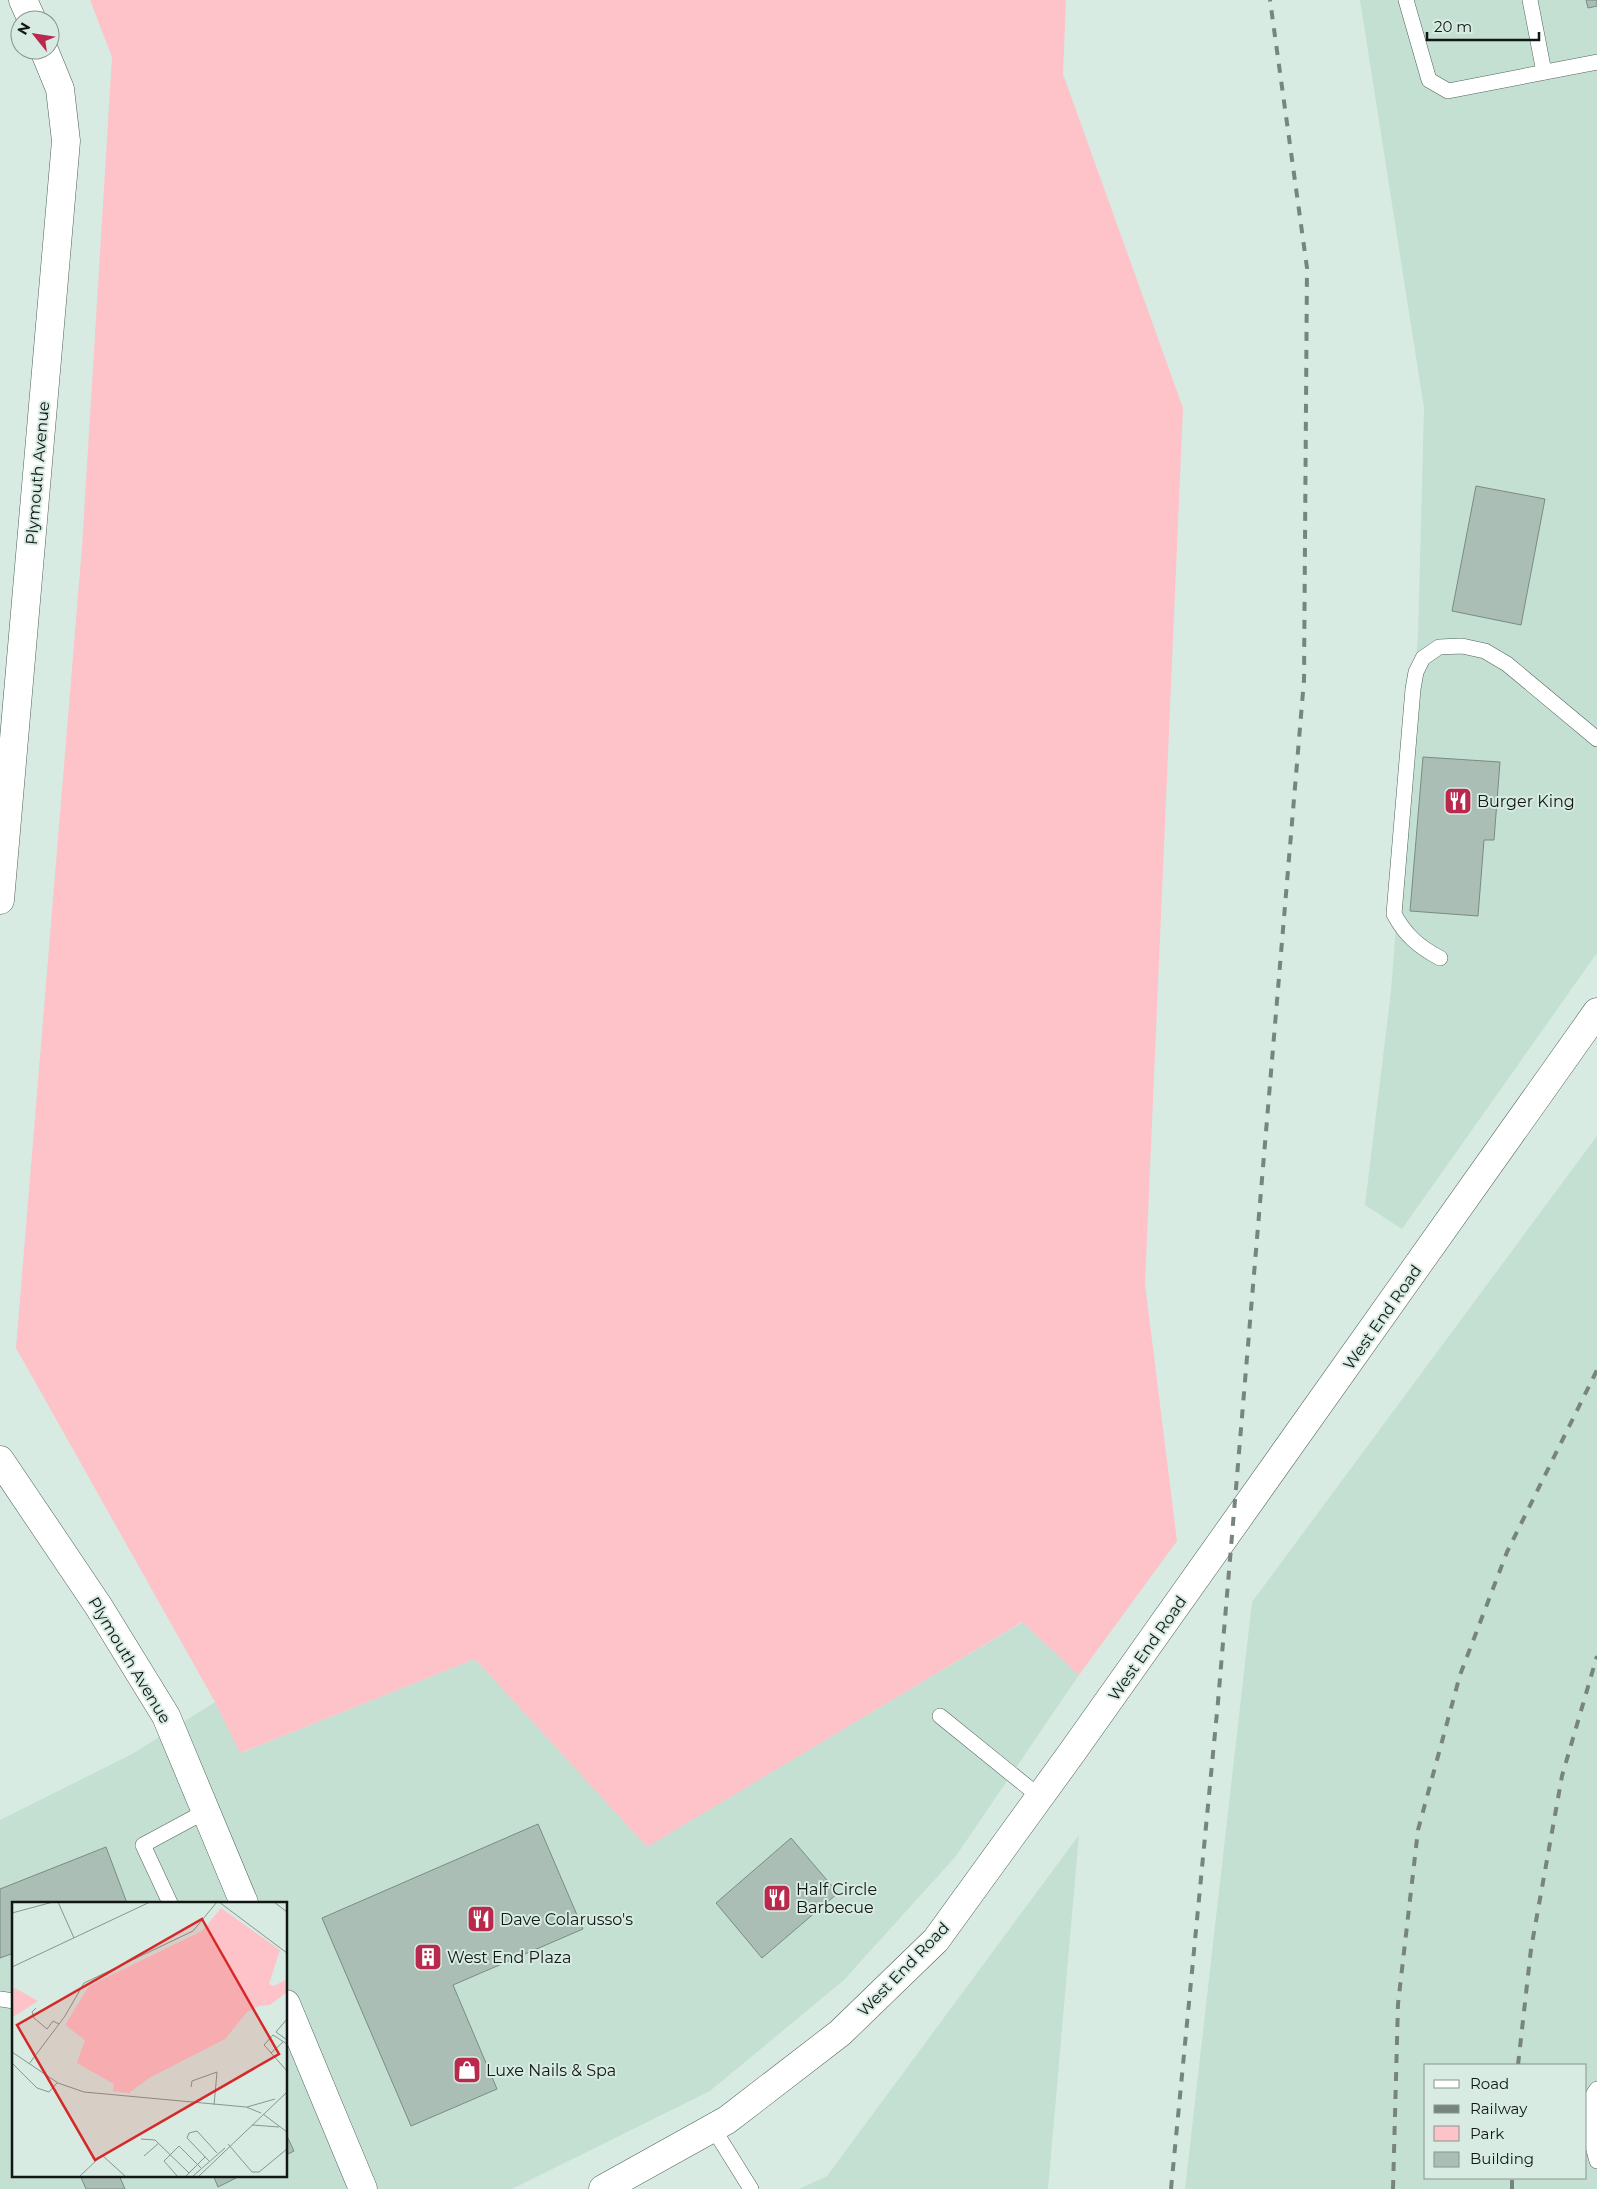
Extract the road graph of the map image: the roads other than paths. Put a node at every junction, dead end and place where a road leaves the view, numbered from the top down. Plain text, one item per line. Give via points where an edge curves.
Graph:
1 (1406, 0) edge
2 (1530, 0) edge
3 (48, 60) edge
4 (1597, 62) edge
5 (1544, 72) junction
6 (1597, 739) edge
7 (0, 900) edge
8 (1440, 958) dead end
9 (1597, 1012) edge
10 (0, 1460) edge
11 (940, 1716) dead end
12 (1040, 1797) junction
13 (206, 1811) junction
14 (170, 1902) edge
15 (244, 1902) edge
16 (288, 2009) edge
17 (1597, 2089) edge
18 (713, 2128) junction
19 (1597, 2161) edge
20 (364, 2189) edge
21 (603, 2189) edge
22 (751, 2189) edge

1 - 5 lane via 1429,80 1448,92
2 - 5 lane
3 - 7 street, Plymouth Avenue via 60,89 66,141
4 - 5 lane
6 - 8 lane via 1507,664 1485,651 1462,646 1439,647 1423,658 1413,689 1394,914 1421,949
9 - 12 street, West End Road
10 - 13 street, Plymouth Avenue via 99,1606 166,1716
11 - 12 lane
12 - 18 street, West End Road via 936,1940 840,2033
13 - 14 lane via 143,1845
13 - 15 street, Plymouth Avenue
16 - 20 street
17 - 19 lane via 1592,2095 1592,2143
18 - 21 street, West End Road
18 - 22 lane

